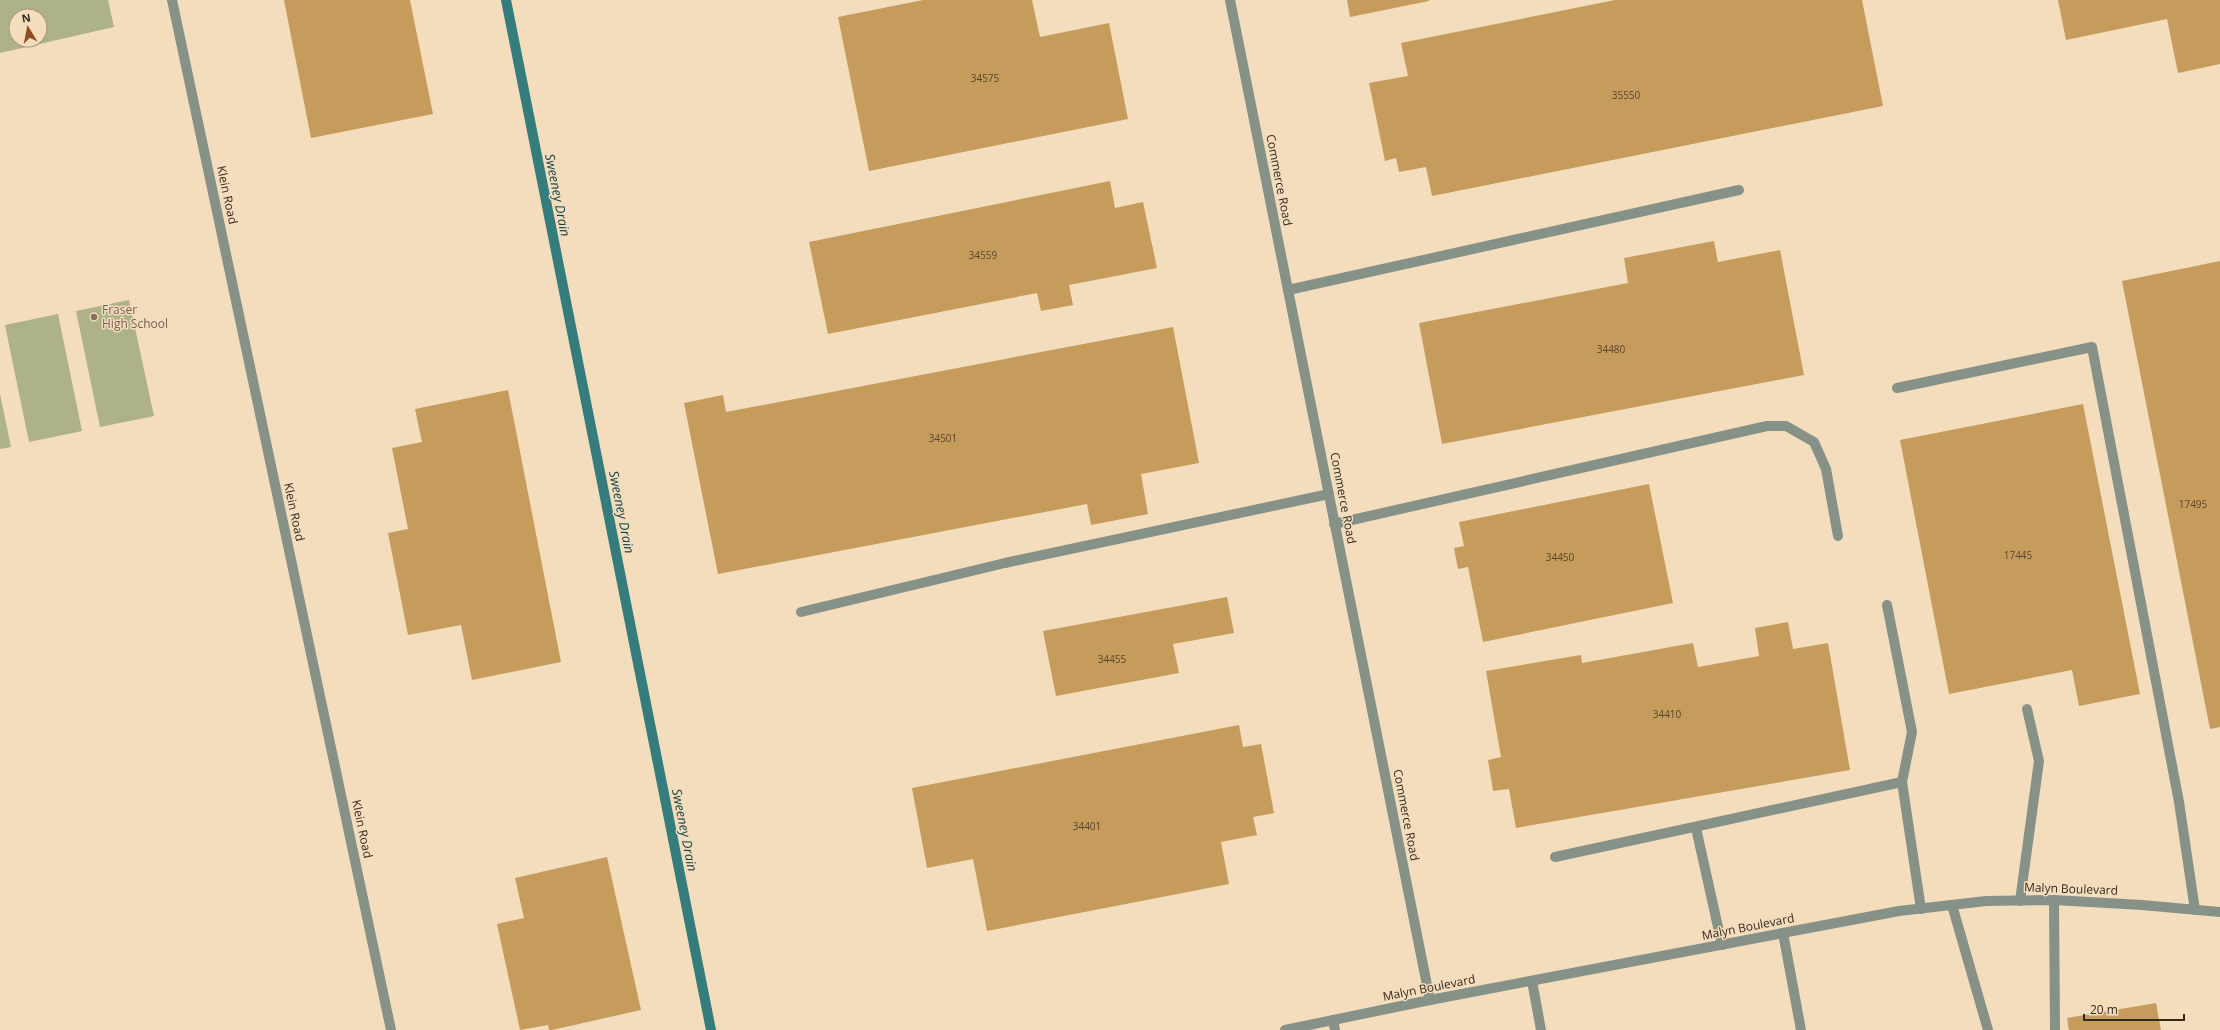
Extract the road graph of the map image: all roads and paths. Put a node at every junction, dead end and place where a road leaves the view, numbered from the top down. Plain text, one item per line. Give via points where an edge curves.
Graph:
1 (172, 0) edge
2 (1230, 0) edge
3 (1739, 190) dead end
4 (1288, 290) junction
5 (1897, 388) dead end
6 (1328, 494) junction
7 (1334, 524) junction
8 (1838, 536) dead end
9 (1888, 605) dead end
10 (801, 612) dead end
11 (2027, 709) dead end
12 (1902, 782) junction
13 (1696, 828) junction
14 (1555, 856) dead end
15 (2054, 900) junction
16 (2020, 901) junction
17 (1952, 905) junction
18 (1921, 909) junction
19 (2195, 910) junction
20 (2220, 912) edge
21 (1783, 934) junction
22 (1722, 945) junction
23 (1532, 981) junction
24 (1430, 1000) junction
25 (1334, 1025) edge
26 (391, 1030) edge
27 (1285, 1030) edge
28 (1541, 1030) edge
29 (1801, 1030) edge
30 (1988, 1030) edge
31 (2055, 1030) edge

1 - 26 street, Klein Road
2 - 4 street, Commerce Road
3 - 4 street
4 - 6 street, Commerce Road
5 - 19 street via 2092,347 2178,794
6 - 7 street, Commerce Road
6 - 10 street via 1005,563
7 - 8 street via 1767,426 1786,426 1814,442 1826,469
7 - 24 street, Commerce Road
9 - 12 street via 1912,732
11 - 16 street via 2039,761
12 - 13 street
12 - 18 street
13 - 14 street
13 - 22 street
15 - 16 street, Malyn Boulevard
15 - 19 street, Malyn Boulevard
15 - 31 street
16 - 17 street, Malyn Boulevard via 1986,900
17 - 18 street, Malyn Boulevard
17 - 30 street
18 - 21 street, Malyn Boulevard
19 - 20 street, Malyn Boulevard
21 - 22 street, Malyn Boulevard
21 - 29 street
22 - 23 street, Malyn Boulevard
23 - 24 street, Malyn Boulevard
23 - 28 street
24 - 25 street, Malyn Boulevard
25 - 27 street, Malyn Boulevard

